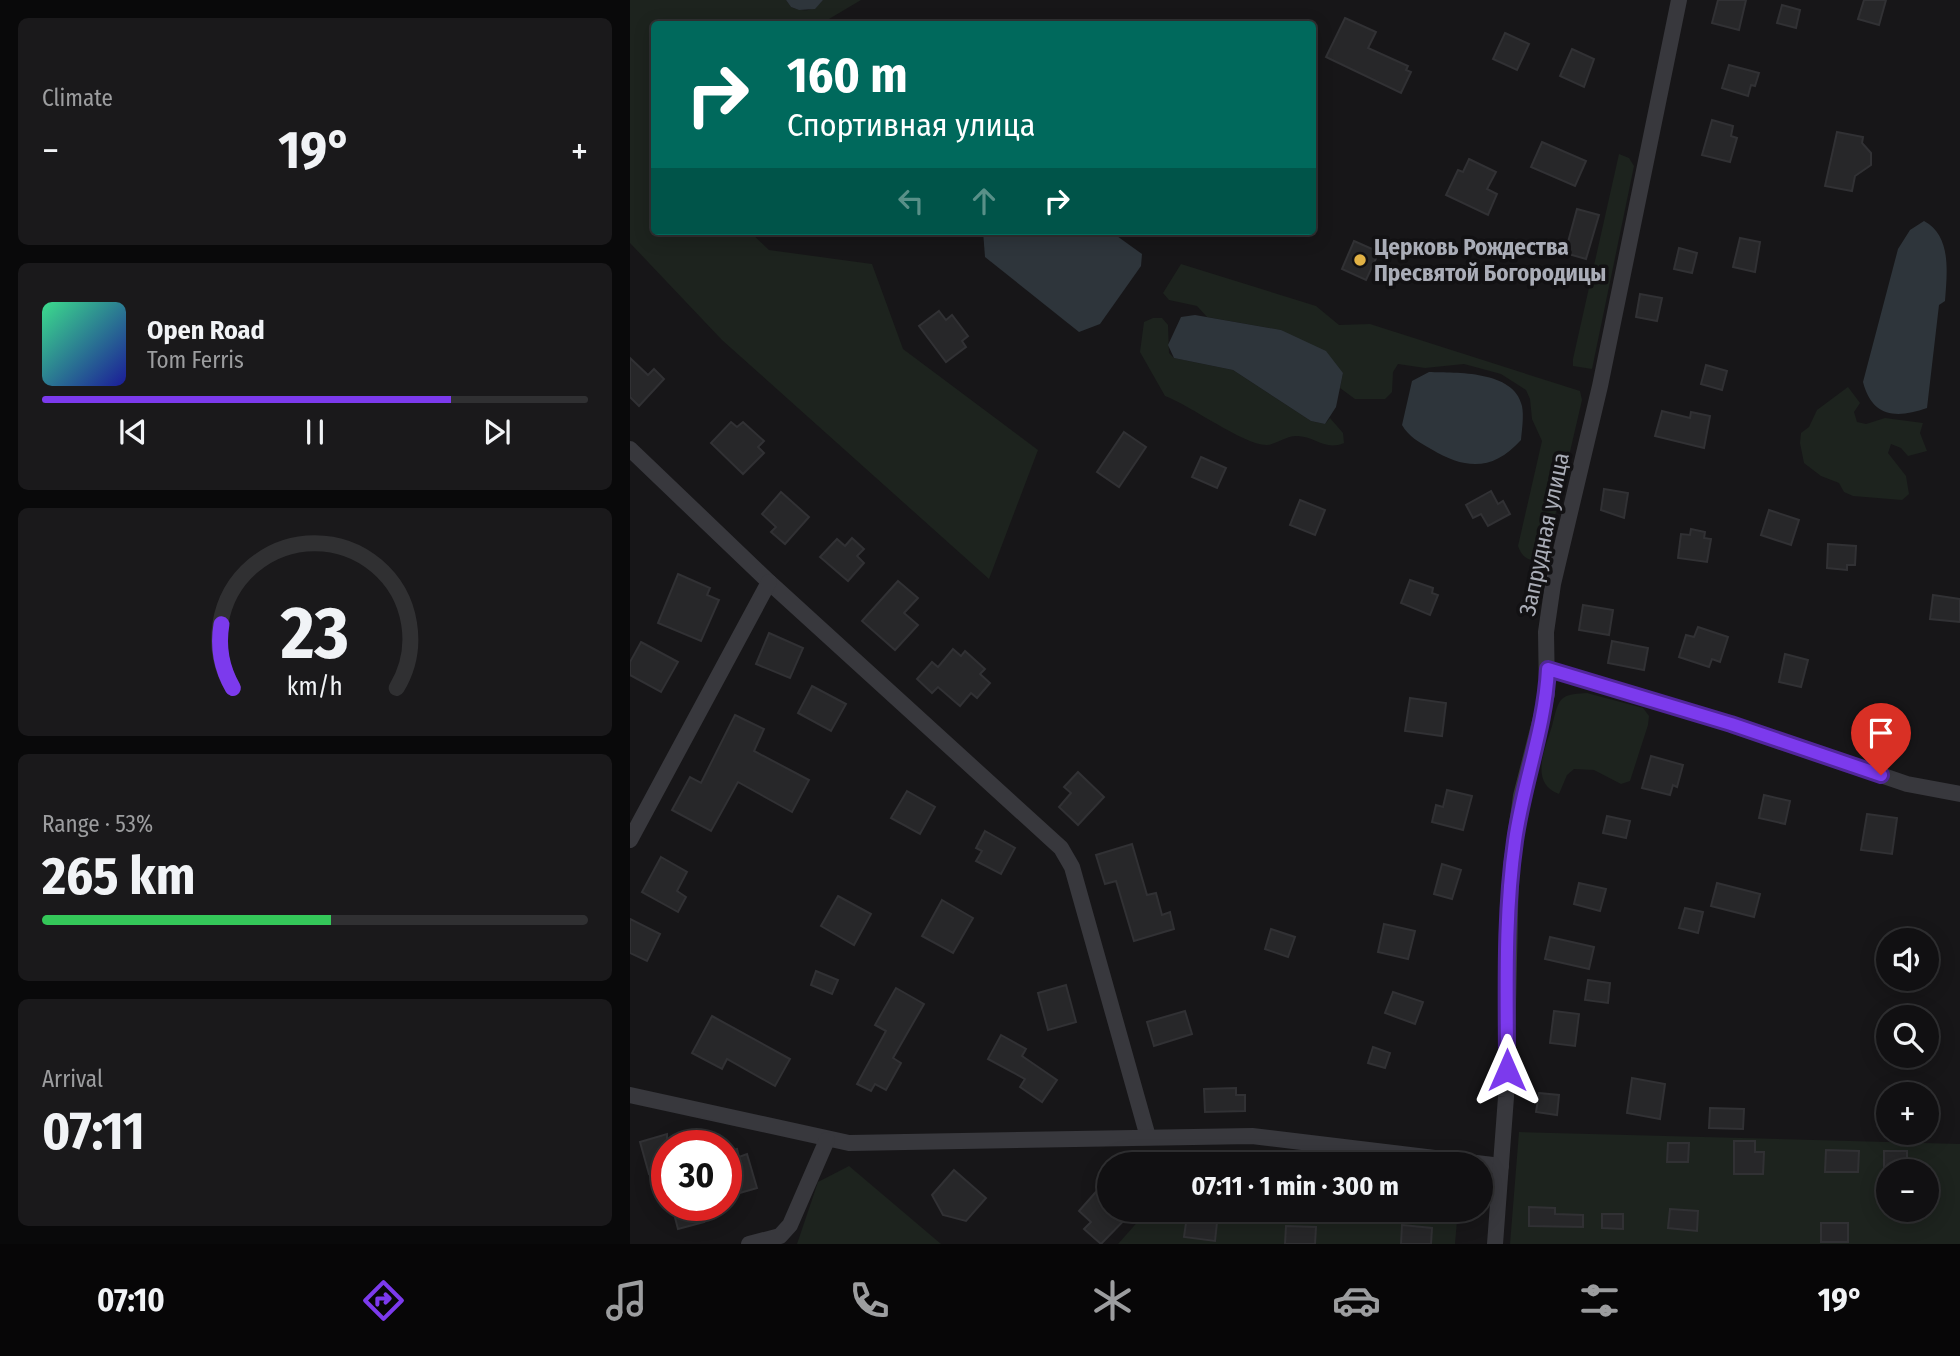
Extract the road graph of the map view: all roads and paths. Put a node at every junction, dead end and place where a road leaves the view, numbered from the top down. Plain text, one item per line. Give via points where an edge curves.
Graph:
1 (1679, 0) edge
2 (630, 449) edge
3 (769, 582) junction
4 (1548, 669) junction
5 (1960, 794) edge
6 (630, 840) edge
7 (630, 1095) edge
8 (1148, 1137) junction
9 (827, 1140) junction
10 (1501, 1167) junction
11 (749, 1244) edge
12 (1495, 1244) edge

1 - 4 street, Запрудная улица via 1600,386 1553,584 1546,632
2 - 3 street
3 - 6 street
3 - 8 street via 1061,848 1072,867
4 - 5 street via 1907,784
4 - 10 street, Запрудная улица via 1511,867
7 - 9 street
8 - 9 street
8 - 10 street via 1292,1139
9 - 11 street via 790,1225 780,1236
10 - 12 street, Запрудная улица

